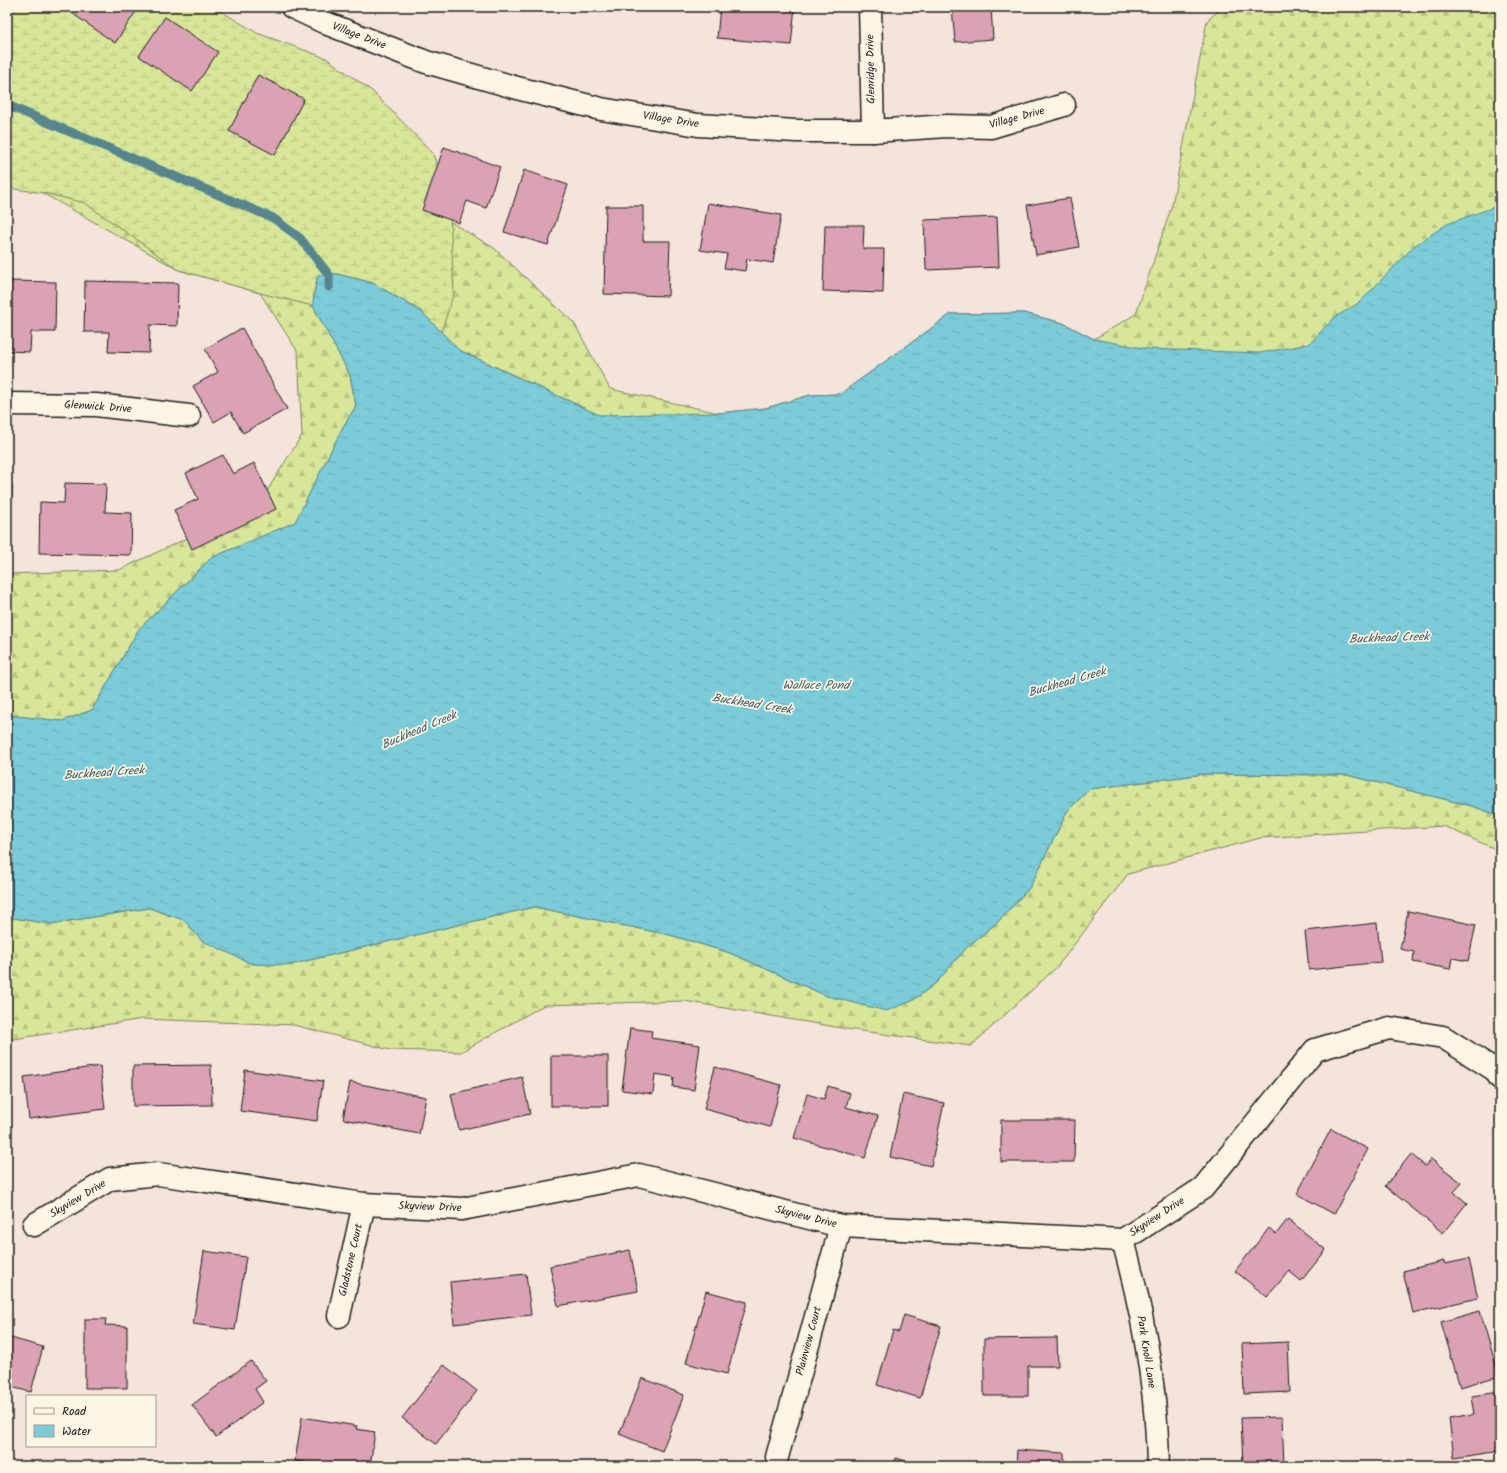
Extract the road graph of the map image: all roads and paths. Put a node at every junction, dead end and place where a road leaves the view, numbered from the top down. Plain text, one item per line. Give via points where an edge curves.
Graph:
1 (292, 7) edge
2 (870, 7) edge
3 (1064, 104) dead end
4 (873, 130) junction
5 (7, 404) edge
6 (189, 416) dead end
7 (1500, 1078) edge
8 (364, 1204) junction
9 (34, 1225) dead end
10 (841, 1226) junction
11 (1123, 1240) junction
12 (339, 1316) dead end
13 (777, 1457) dead end
14 (1158, 1466) edge

1 - 4 street, Village Drive via 328,24 426,62 601,109 698,125 796,131
2 - 4 street, Glenridge Drive
3 - 4 street, Village Drive via 991,127 947,126
5 - 6 street, Glenwick Drive via 96,405
7 - 11 street, Skyview Drive via 1495,1070 1444,1037 1389,1028 1315,1050 1203,1188
8 - 9 street, Skyview Drive via 158,1174 110,1180
8 - 10 street, Skyview Drive via 462,1208 639,1176
8 - 12 street, Gladstone Court
10 - 11 street, Skyview Drive
10 - 13 street, Plainview Court
11 - 14 street, Park Knoll Lane via 1134,1281 1152,1383

